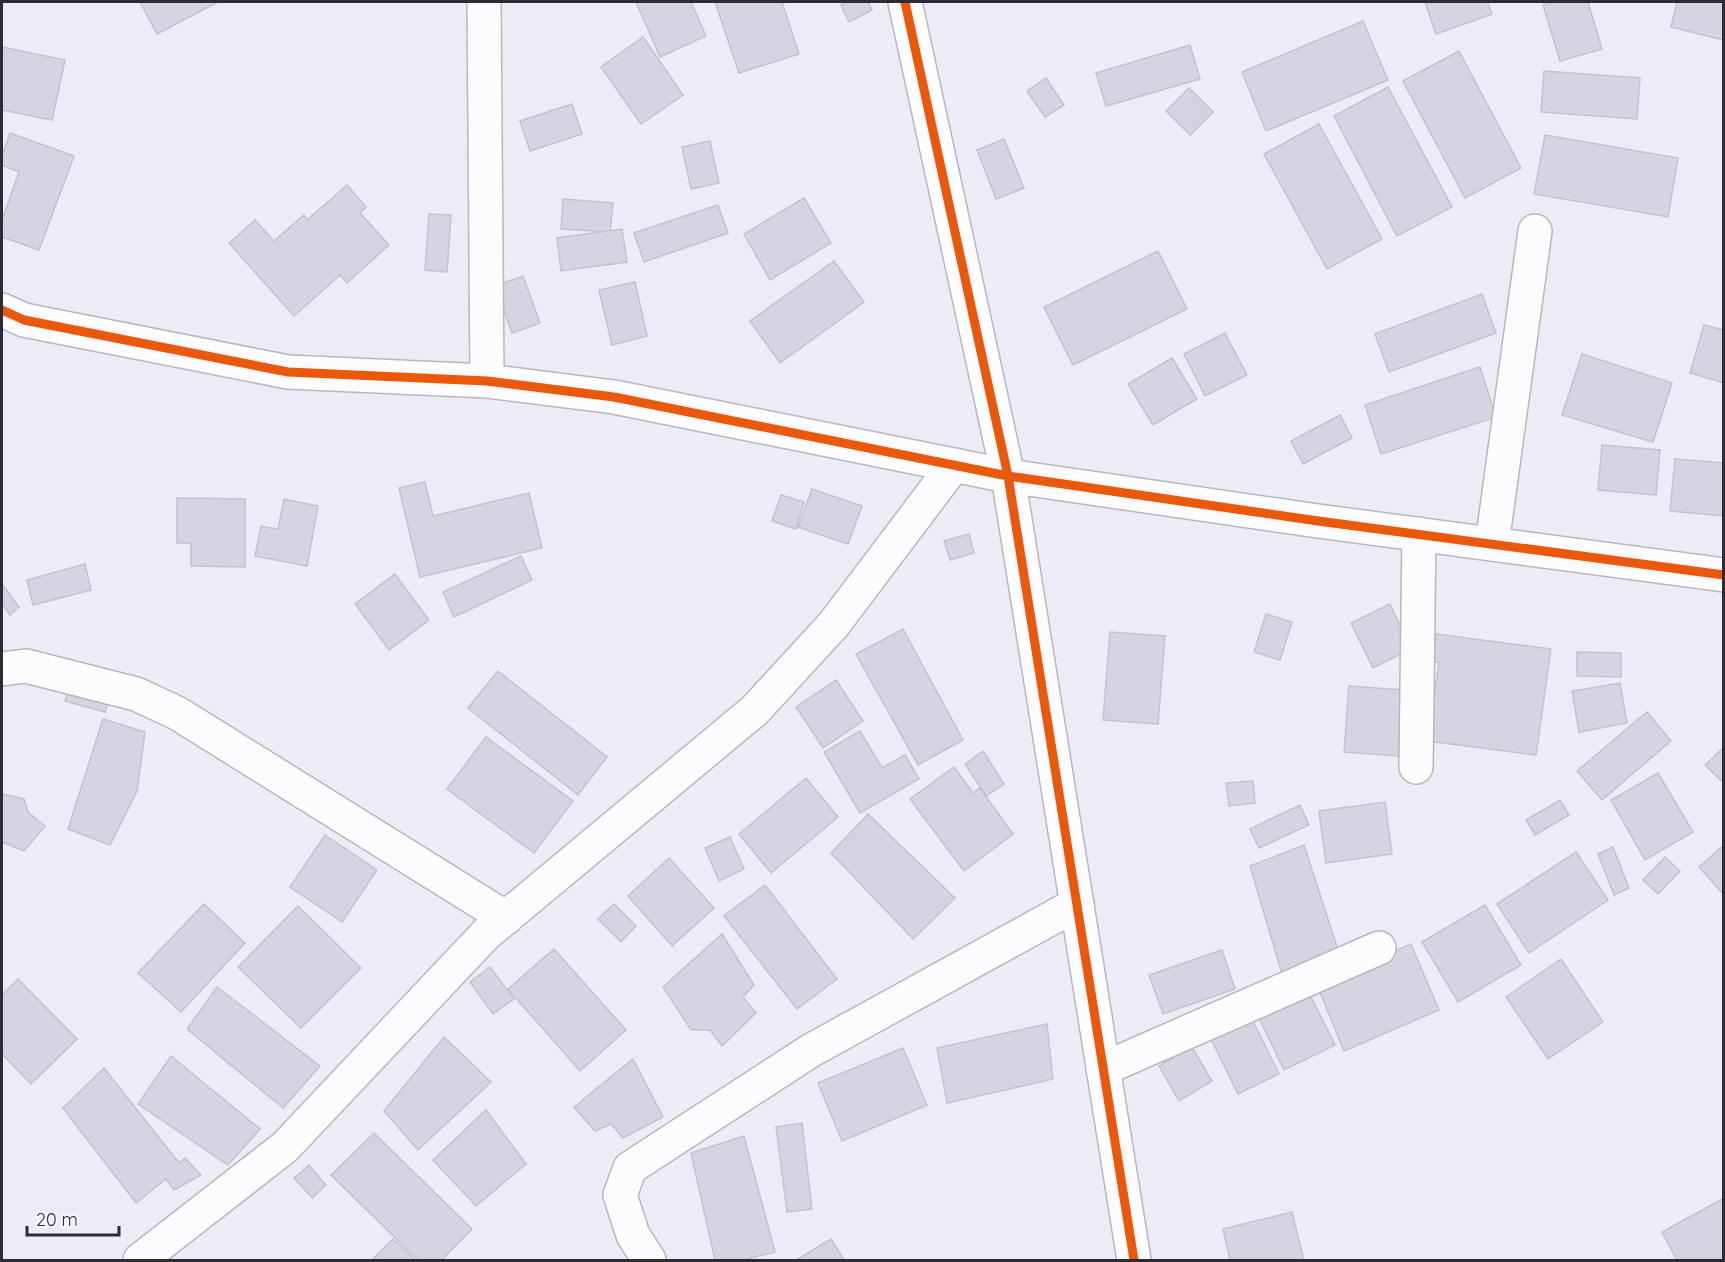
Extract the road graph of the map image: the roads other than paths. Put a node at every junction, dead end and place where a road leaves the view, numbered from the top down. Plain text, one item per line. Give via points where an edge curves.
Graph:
1 (484, 2) edge
2 (905, 2) edge
3 (1535, 231) dead end
4 (2, 310) edge
5 (487, 381) junction
6 (954, 465) junction
7 (1008, 476) junction
8 (1419, 534) junction
9 (1492, 544) junction
10 (1724, 575) edge
11 (2, 669) edge
12 (1416, 767) dead end
13 (1077, 904) junction
14 (506, 918) junction
15 (1379, 948) dead end
16 (1103, 1069) junction
17 (140, 1260) edge
18 (649, 1260) edge
19 (1134, 1260) edge

1 - 5 street
2 - 7 street
3 - 9 street
4 - 5 street via 24,320 288,372
5 - 6 street via 614,397
6 - 7 street
6 - 14 street via 834,624 755,710
7 - 8 street
7 - 13 street
8 - 9 street
8 - 12 street
9 - 10 street
11 - 14 street via 26,666 114,688 177,713
13 - 16 street
13 - 18 street via 810,1051 630,1168 620,1195 633,1235
14 - 17 street via 486,934 285,1147
15 - 16 street
16 - 19 street

